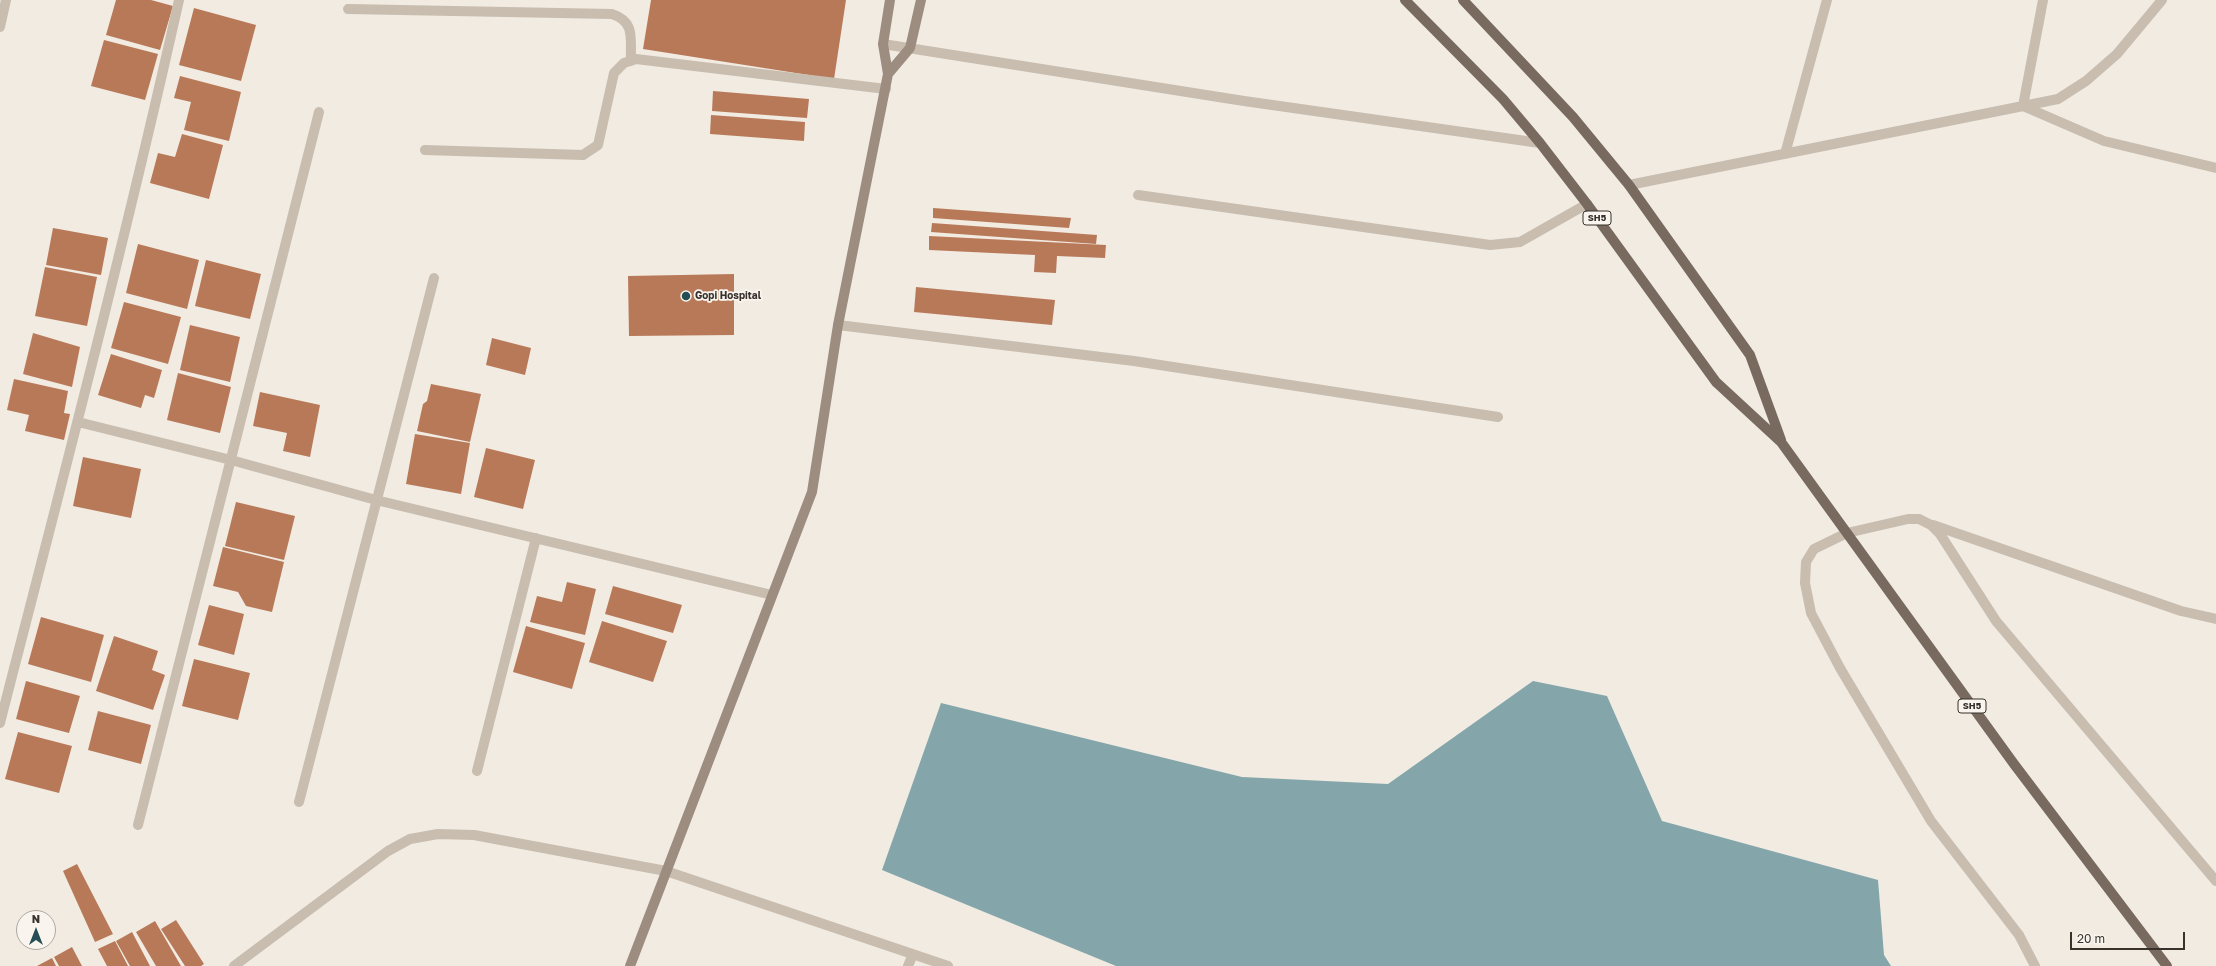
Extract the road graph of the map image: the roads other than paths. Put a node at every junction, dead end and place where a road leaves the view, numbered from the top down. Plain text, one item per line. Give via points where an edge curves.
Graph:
1 (6, 0) edge
2 (179, 0) edge
3 (890, 0) edge
4 (921, 0) edge
5 (1406, 0) edge
6 (1463, 0) edge
7 (1827, 0) edge
8 (2043, 0) edge
9 (2162, 0) edge
10 (348, 9) dead end
11 (0, 27) edge
12 (883, 44) junction
13 (910, 48) junction
14 (631, 61) junction
15 (888, 74) junction
16 (886, 89) junction
17 (2023, 106) junction
18 (319, 112) dead end
19 (1540, 143) junction
20 (425, 150) dead end
21 (1785, 154) junction
22 (2216, 168) edge
23 (1629, 185) junction
24 (1138, 196) dead end
25 (1587, 204) junction
26 (434, 278) dead end
27 (838, 325) junction
28 (1498, 417) dead end
29 (78, 422) junction
30 (1781, 442) junction
31 (231, 460) junction
32 (376, 500) junction
33 (1932, 525) junction
34 (1847, 533) junction
35 (536, 538) junction
36 (772, 594) junction
37 (2216, 619) edge
38 (0, 723) edge
39 (477, 771) dead end
40 (299, 802) dead end
41 (138, 825) dead end
42 (666, 871) junction
43 (2216, 881) edge
44 (913, 954) junction
45 (234, 966) edge
46 (630, 966) edge
47 (908, 966) edge
48 (948, 966) edge
49 (2035, 966) edge
50 (2166, 966) edge

1 - 11 street
2 - 29 street via 150,131
3 - 12 main road
4 - 13 main road
5 - 19 main road, SH5
6 - 23 main road, SH5 via 1573,117
7 - 21 street
8 - 17 street
9 - 17 street via 2117,54 2086,81 2058,100
10 - 14 street via 612,14 623,18 630,27
12 - 13 street
12 - 15 main road
13 - 15 main road
13 - 19 street via 1244,101
14 - 16 street via 636,59
14 - 20 street via 624,63 614,73 598,145 583,155
15 - 16 main road
16 - 27 main road
17 - 21 street
17 - 22 street via 2104,141
18 - 31 street
19 - 25 main road, SH5
21 - 23 street
23 - 30 main road, SH5 via 1750,355
24 - 25 street via 1490,245 1520,242
25 - 30 main road, SH5 via 1716,382
26 - 32 street
27 - 28 street via 1134,361
27 - 36 main road via 812,492
29 - 31 street
29 - 38 street
30 - 34 main road, SH5
31 - 32 street
31 - 41 street
32 - 35 street
32 - 40 street
33 - 34 street via 1918,519 1908,519
33 - 37 street via 2181,611
33 - 43 street via 1996,621
34 - 49 street via 1814,549 1806,562 1805,583 1811,613 1840,668 1931,821 2019,935
34 - 50 main road, SH5 via 2014,764
35 - 36 street
35 - 39 street
36 - 42 main road
42 - 44 street
42 - 45 street via 474,835 438,834 410,839 388,851
42 - 46 main road
44 - 47 street
44 - 48 street

